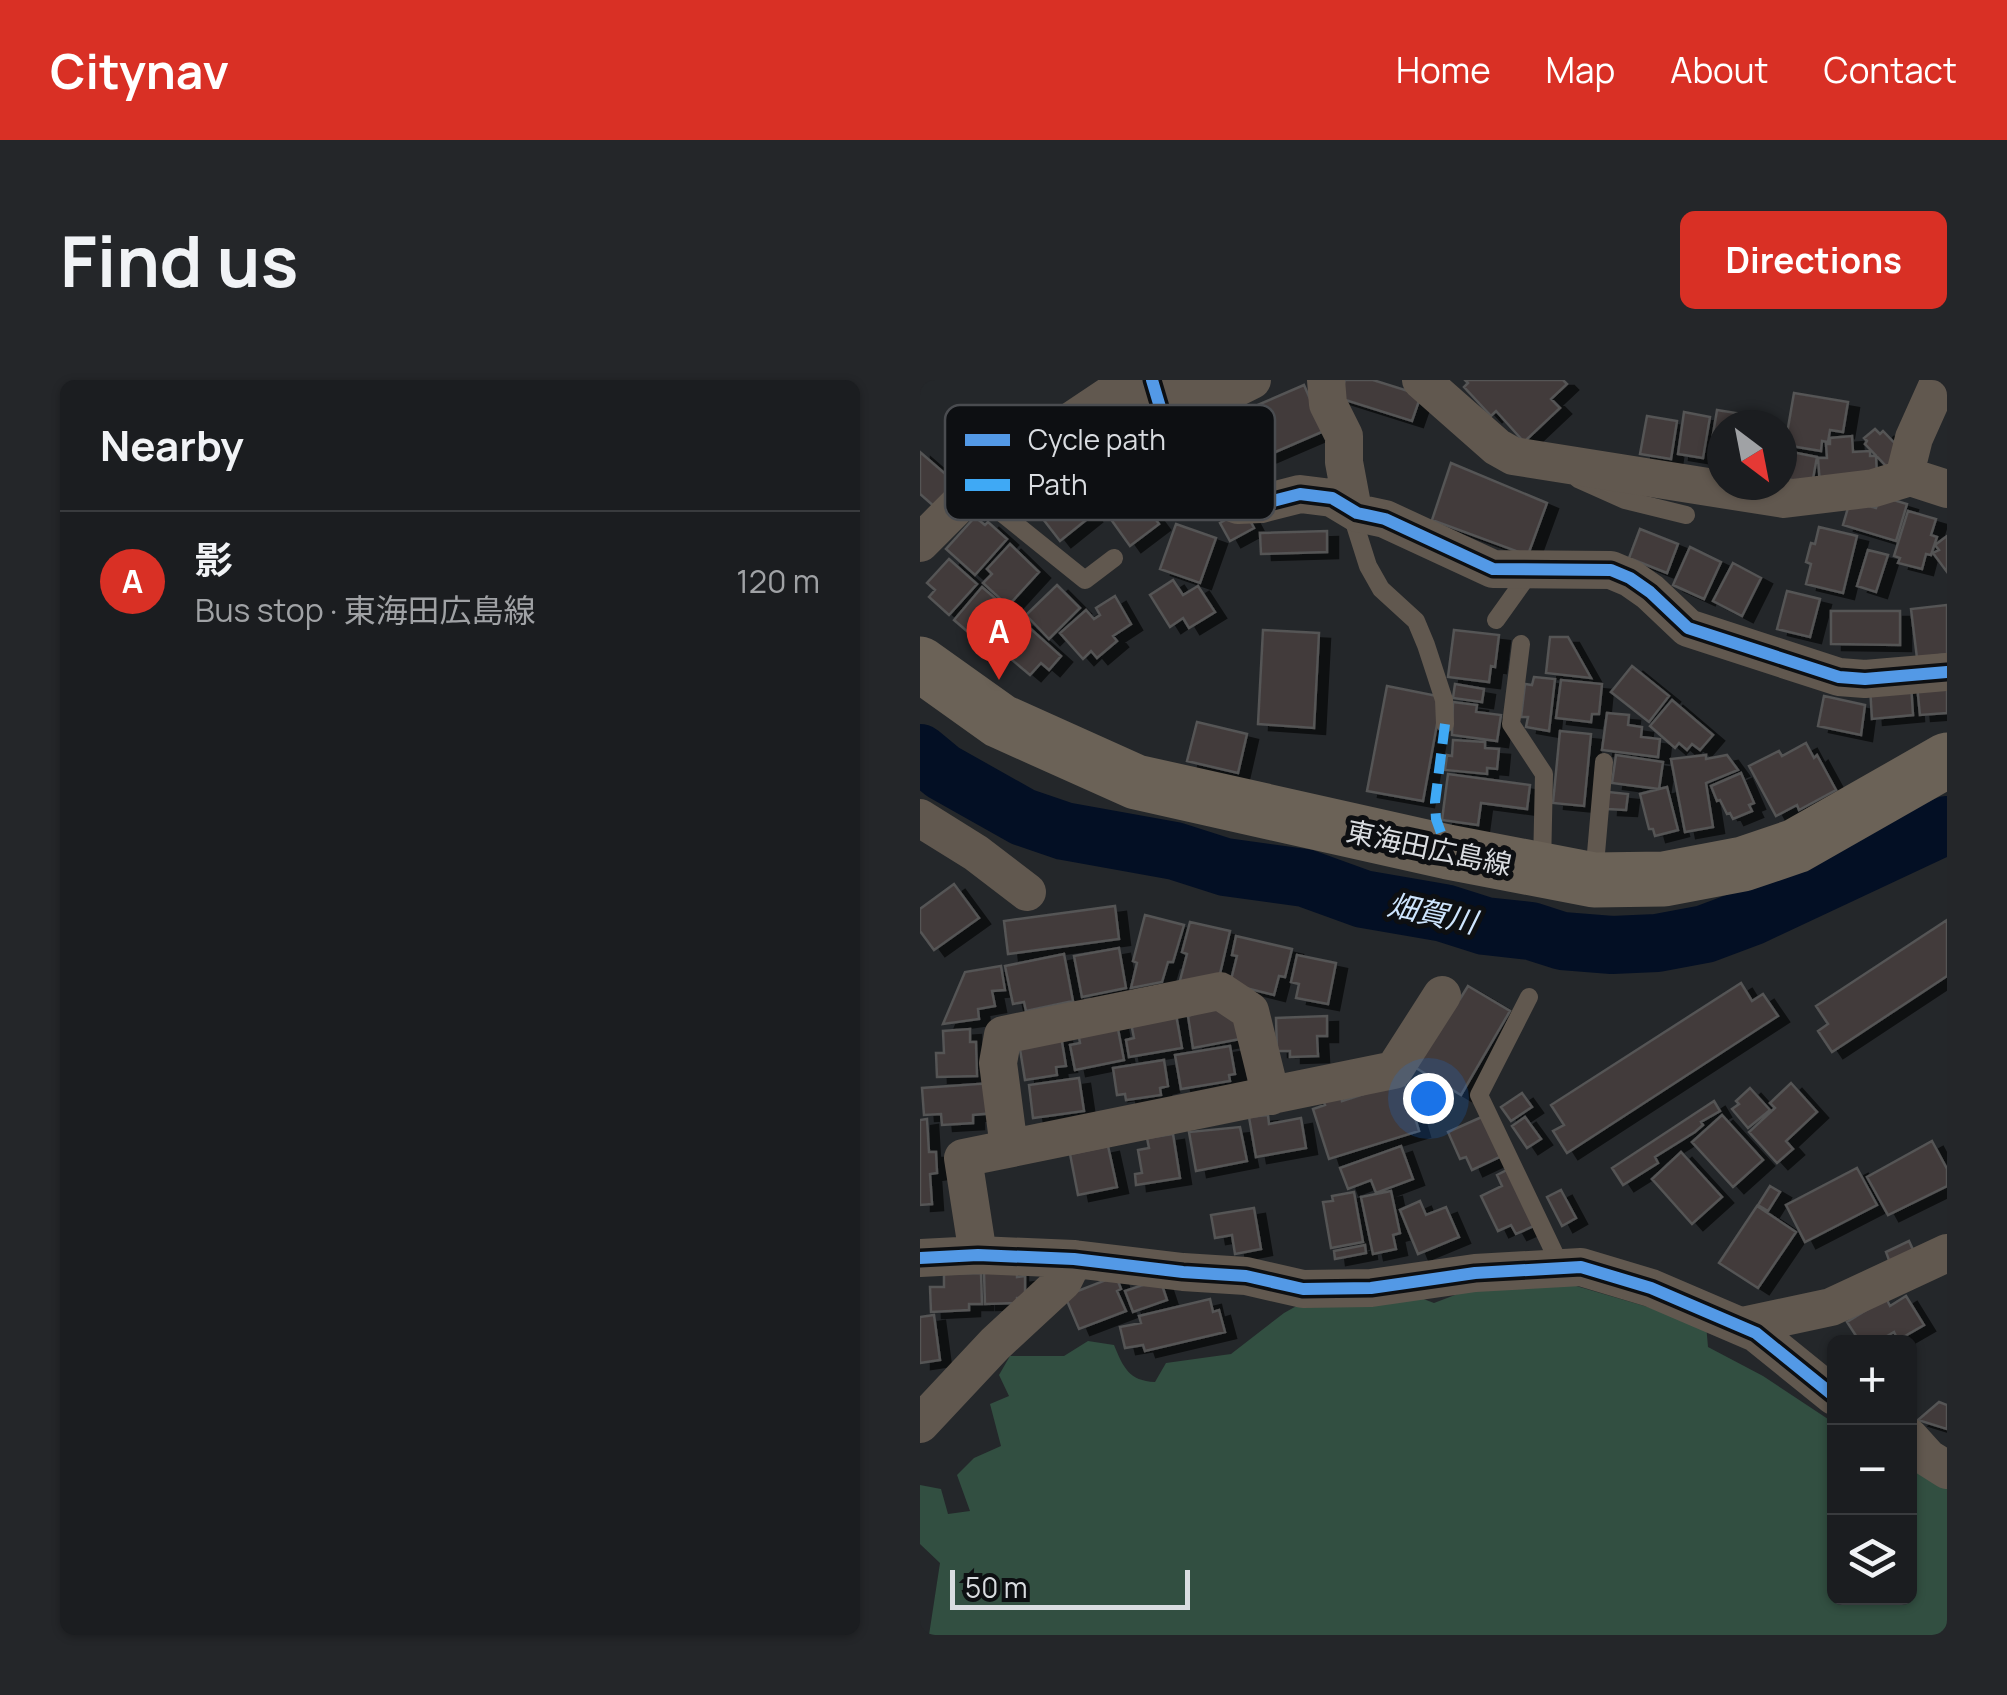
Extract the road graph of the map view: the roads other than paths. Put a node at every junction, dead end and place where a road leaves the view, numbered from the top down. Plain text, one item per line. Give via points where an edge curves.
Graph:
1 (1252, 380) edge
2 (1326, 380) edge
3 (1421, 380) edge
4 (1940, 380) edge
5 (1153, 384) edge
6 (1095, 405) edge
7 (1564, 464) junction
8 (1904, 478) junction
9 (1947, 489) edge
10 (1275, 500) edge
11 (1355, 512) junction
12 (1686, 515) dead end
13 (945, 517) edge
14 (1010, 520) edge
15 (920, 543) edge
16 (1114, 558) dead end
17 (1532, 570) junction
18 (1496, 620) dead end
19 (1521, 644) dead end
20 (920, 664) edge
21 (1947, 672) edge
22 (1445, 724) dead end
23 (1947, 760) edge
24 (1604, 762) dead end
25 (920, 818) edge
26 (1568, 876) junction
27 (1027, 892) dead end
28 (1442, 995) dead end
29 (1529, 997) dead end
30 (1272, 1096) junction
31 (1009, 1148) junction
32 (1947, 1253) edge
33 (978, 1255) junction
34 (920, 1258) edge
35 (1074, 1259) junction
36 (1562, 1267) junction
37 (1742, 1326) junction
38 (1827, 1390) edge
39 (920, 1424) edge
40 (1917, 1445) edge
41 (1947, 1470) edge

1 - 5 street via 1215,394
2 - 11 street via 1328,404 1344,436
3 - 7 street via 1497,447
4 - 8 street
5 - 6 street via 1130,384
7 - 8 street via 1784,499
7 - 12 lane via 1578,480
8 - 9 street
10 - 11 street via 1300,494 1332,498
11 - 17 street via 1493,569
11 - 22 lane via 1368,566 1381,589 1416,621 1444,700
13 - 15 street
14 - 16 lane via 1085,580
17 - 18 lane
17 - 21 street via 1610,570 1650,592 1688,628 1839,677
19 - 26 lane via 1511,724 1544,774
20 - 26 main road, 東海田広島線 via 1000,722 1136,782
23 - 26 main road, 東海田広島線 via 1796,846 1761,858 1664,879
24 - 26 lane
25 - 27 street
28 - 30 street via 1394,1070
29 - 36 lane via 1479,1095
30 - 31 street
30 - 31 street via 1250,1011 1220,992 1002,1035 998,1063
31 - 33 street via 963,1158
32 - 37 street via 1831,1307
33 - 34 street
33 - 35 street
35 - 36 street via 1304,1288 1371,1288
35 - 39 street via 1063,1281
36 - 37 street via 1620,1277
37 - 38 street
40 - 41 street

